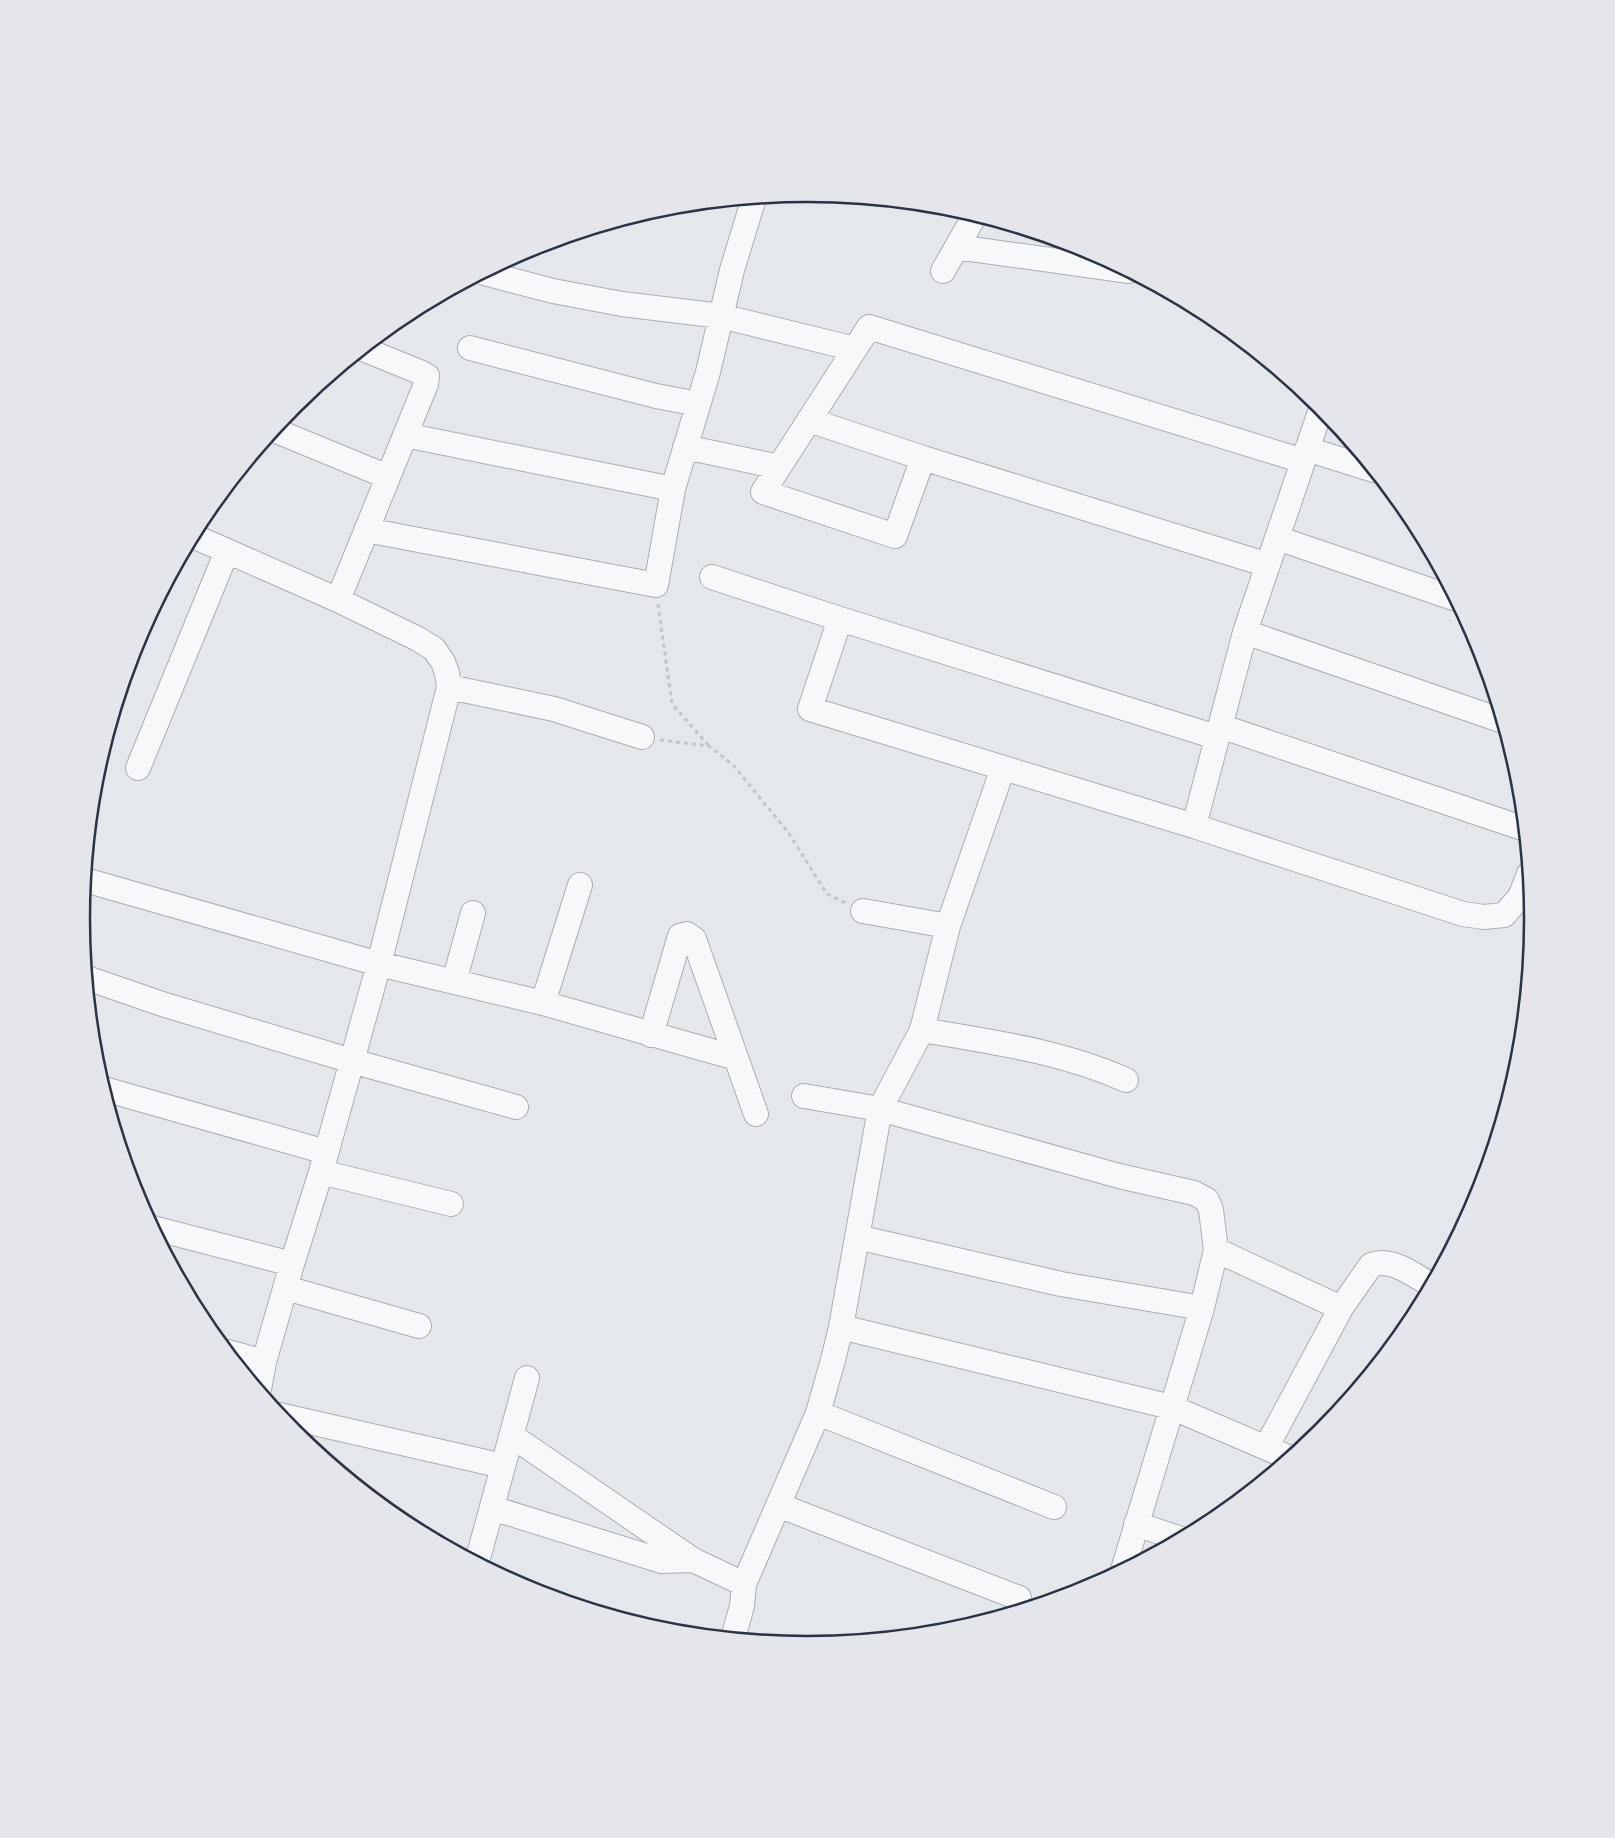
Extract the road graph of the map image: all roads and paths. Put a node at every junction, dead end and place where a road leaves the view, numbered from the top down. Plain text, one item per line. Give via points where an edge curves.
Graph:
1 (752, 204) edge
2 (971, 221) edge
3 (957, 247) junction
4 (1103, 265) edge
5 (943, 271) dead end
6 (491, 275) edge
7 (721, 316) junction
8 (470, 348) dead end
9 (855, 349) junction
10 (369, 352) edge
11 (698, 404) junction
12 (1319, 416) edge
13 (809, 420) junction
14 (281, 433) edge
15 (405, 435) junction
16 (685, 447) junction
17 (1305, 455) junction
18 (923, 458) junction
19 (779, 467) junction
20 (1365, 468) edge
21 (388, 477) junction
22 (673, 489) junction
23 (366, 530) junction
24 (1277, 538) junction
25 (199, 539) edge
26 (227, 551) junction
27 (1268, 566) junction
28 (712, 577) dead end
29 (656, 585) junction
30 (1448, 596) edge
31 (338, 600) junction
32 (840, 619) junction
33 (1245, 632) junction
34 (449, 688) junction
35 (1497, 719) edge
36 (1218, 732) junction
37 (642, 738) joint
38 (709, 746) junction
39 (138, 768) dead end
40 (1003, 768) junction
41 (1194, 826) junction
42 (1519, 827) edge
43 (92, 882) edge
44 (580, 885) dead end
45 (1524, 888) edge
46 (862, 910) joint
47 (473, 913) dead end
48 (948, 926) junction
49 (379, 964) junction
50 (93, 980) edge
51 (454, 982) junction
52 (543, 1003) junction
53 (922, 1030) junction
54 (651, 1035) junction
55 (736, 1058) junction
56 (352, 1061) junction
57 (1126, 1080) dead end
58 (111, 1091) edge
59 (804, 1096) dead end
60 (516, 1107) dead end
61 (880, 1109) junction
62 (756, 1114) dead end
63 (323, 1162) junction
64 (451, 1204) dead end
65 (161, 1230) edge
66 (857, 1236) junction
67 (1216, 1250) junction
68 (292, 1264) junction
69 (1426, 1282) edge
70 (286, 1288) junction
71 (1202, 1308) junction
72 (1341, 1308) junction
73 (420, 1326) dead end
74 (841, 1327) junction
75 (237, 1354) edge
76 (264, 1362) junction
77 (528, 1378) dead end
78 (260, 1383) edge
79 (1171, 1407) junction
80 (818, 1413) junction
81 (293, 1418) edge
82 (512, 1436) junction
83 (1267, 1446) junction
84 (1284, 1455) edge
85 (504, 1466) junction
86 (778, 1505) junction
87 (1054, 1507) dead end
88 (492, 1508) junction
89 (1136, 1524) junction
90 (1172, 1536) edge
91 (479, 1557) edge
92 (693, 1560) junction
93 (1125, 1563) edge
94 (744, 1584) junction
95 (1019, 1598) dead end
96 (735, 1632) edge

1 - 7 street
2 - 3 street
3 - 4 street
3 - 5 street
6 - 7 street via 622,304
7 - 9 street
7 - 11 street
8 - 11 street
9 - 13 street
9 - 17 street via 869,327
10 - 15 street via 427,376
11 - 16 street
12 - 17 street
13 - 18 street
13 - 19 street
14 - 21 street
15 - 21 street
15 - 22 street
16 - 19 street
16 - 22 street
17 - 20 street
17 - 24 street
18 - 19 street via 895,536 764,492
18 - 27 street
21 - 23 street
22 - 29 street
23 - 29 street
23 - 31 street
24 - 27 street
24 - 30 street
25 - 26 street
26 - 31 street
26 - 39 street
27 - 33 street
28 - 32 street
29 - 38 path via 672,704
31 - 34 street via 434,649 447,673
32 - 36 street
32 - 40 street via 810,709
33 - 35 street
33 - 36 street
34 - 37 street via 554,708
34 - 49 street
36 - 41 street
36 - 42 street
37 - 38 path
38 - 46 path via 733,765 788,832 827,894
40 - 41 street
40 - 48 street
41 - 45 street via 1463,914 1504,915
43 - 49 street
44 - 52 street
46 - 48 street
47 - 51 street
48 - 53 street
49 - 51 street
49 - 56 street
50 - 56 street
51 - 52 street
52 - 54 street
53 - 57 street via 1066,1058
53 - 61 street
54 - 55 street
54 - 55 street via 680,936 688,934 694,939
55 - 62 street
56 - 60 street
56 - 63 street
58 - 63 street
59 - 61 street
61 - 66 street
61 - 67 street via 1119,1176 1194,1193 1207,1200 1211,1210
63 - 64 street
63 - 68 street
65 - 68 street
66 - 71 street via 1061,1284
66 - 74 street
67 - 71 street
67 - 72 street
68 - 70 street
69 - 72 street via 1394,1264 1378,1262 1370,1265
70 - 73 street
70 - 76 street
71 - 79 street
72 - 83 street
74 - 79 street
74 - 80 street
75 - 76 street
76 - 78 street
77 - 82 street
79 - 83 street
79 - 89 street
80 - 86 street
80 - 87 street
81 - 85 street
82 - 85 street
82 - 92 street
83 - 84 street
85 - 88 street
86 - 94 street
86 - 95 street
88 - 91 street
88 - 92 street via 662,1561
89 - 90 street
89 - 93 street
92 - 94 street
94 - 96 street

